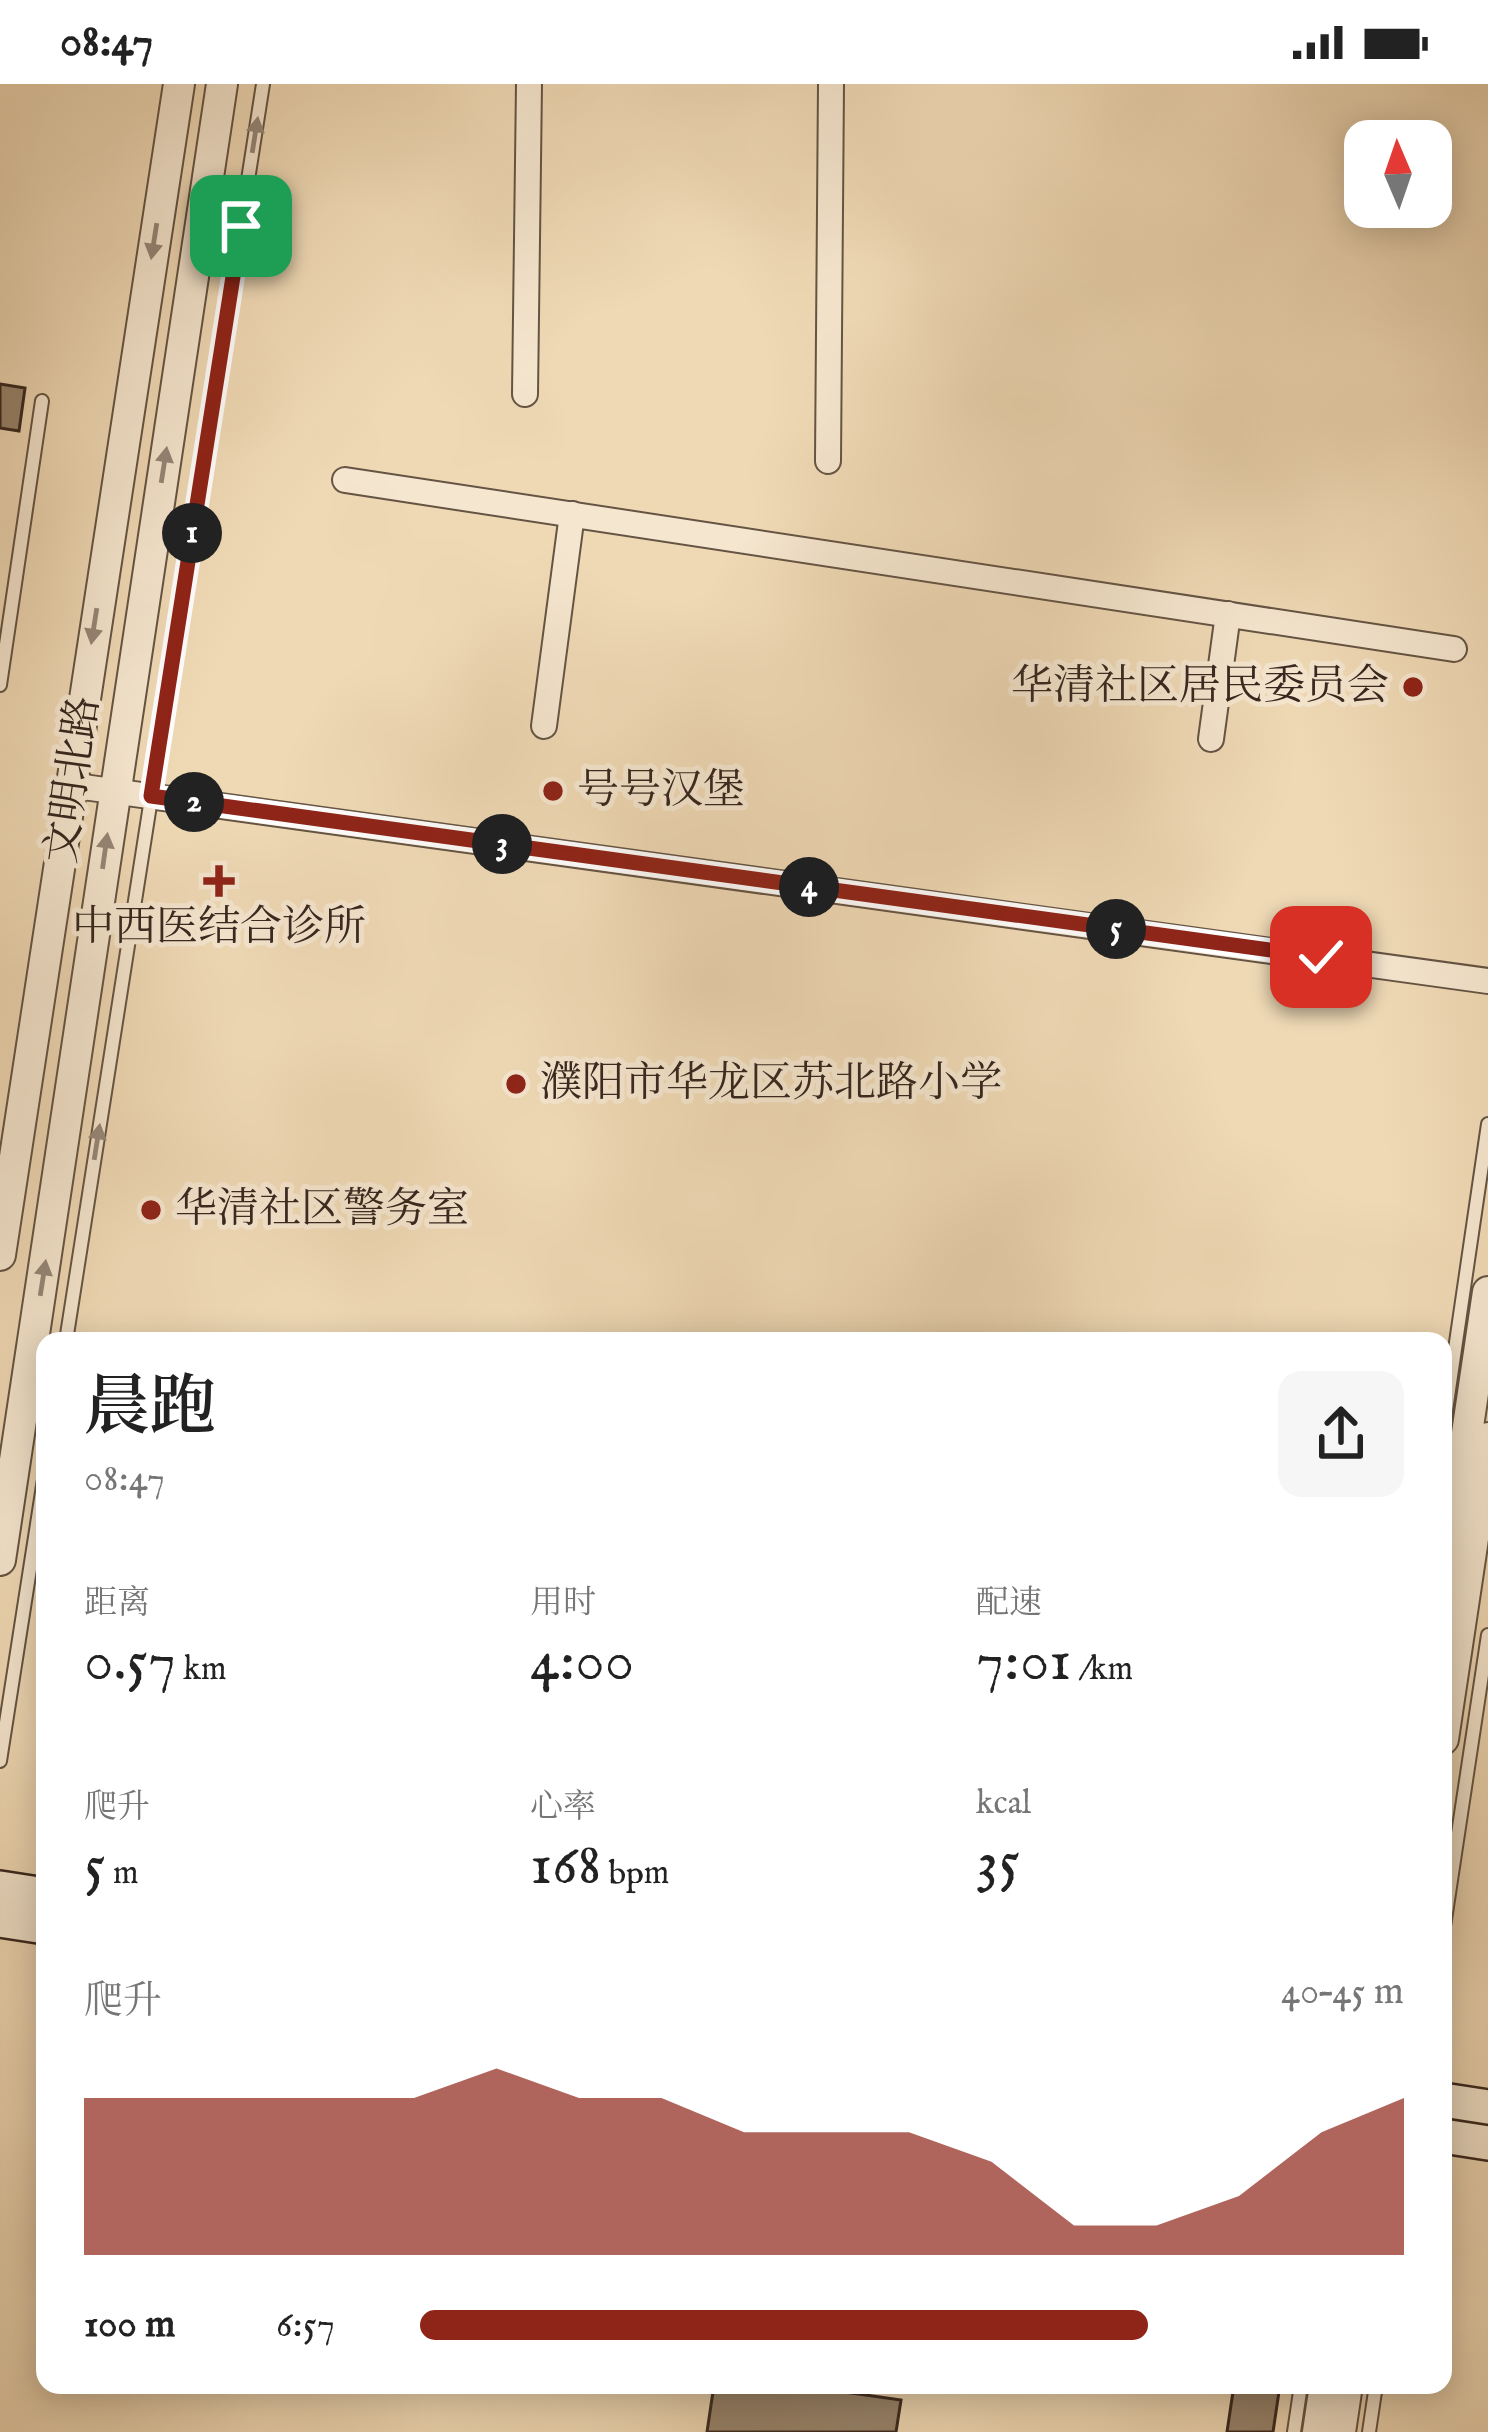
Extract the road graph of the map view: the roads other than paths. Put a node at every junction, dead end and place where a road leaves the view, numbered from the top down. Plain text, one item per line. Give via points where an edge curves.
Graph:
1 (178, 84) edge
2 (222, 84) edge
3 (263, 84) edge
4 (529, 84) edge
5 (831, 84) edge
6 (525, 394) dead end
7 (43, 401) dead end
8 (829, 461) dead end
9 (345, 480) dead end
10 (572, 514) junction
11 (1228, 614) junction
12 (1454, 649) dead end
13 (0, 686) edge
14 (544, 726) dead end
15 (1210, 739) dead end
16 (69, 785) junction
17 (114, 791) junction
18 (151, 796) junction
19 (1488, 980) edge
20 (1488, 1124) edge
21 (5, 1184) edge
22 (0, 1255) edge
23 (1488, 1292) edge
24 (67, 1332) edge
25 (1452, 1370) edge
26 (1488, 1438) edge
27 (36, 1531) edge
28 (1452, 1534) edge
29 (0, 1560) edge
30 (1488, 1635) edge
31 (1452, 1679) edge
32 (0, 1761) edge
33 (1452, 1873) edge
34 (0, 1888) edge
35 (36, 1894) edge
36 (0, 1920) edge
37 (36, 1926) edge
38 (1452, 2101) edge
39 (1488, 2107) edge
40 (1452, 2137) edge
41 (1488, 2143) edge
42 (1300, 2394) edge
43 (1324, 2394) edge
44 (1346, 2394) edge
45 (1375, 2394) edge
46 (1294, 2432) edge
47 (1318, 2432) edge
48 (1340, 2432) edge
49 (1369, 2432) edge

1 -> 16 street, 文明北路
17 -> 2 street, 文明北路
18 -> 3 lane
4 - 6 street
5 - 8 street
7 - 13 lane
9 - 10 street
10 - 11 street
10 - 14 street
11 - 12 street
11 - 15 street
16 - 17 street
16 - 21 street, 文明北路
17 - 18 street
29 -> 17 street, 文明北路
18 - 19 street
24 -> 18 lane
20 - 25 lane
21 - 22 street, 文明北路
23 - 28 street
26 - 31 street
27 - 32 lane
30 - 33 lane
34 - 35 main road
36 - 37 main road
38 - 39 main road
40 - 41 main road
42 - 46 lane
43 - 47 street
44 - 48 street
45 - 49 lane

